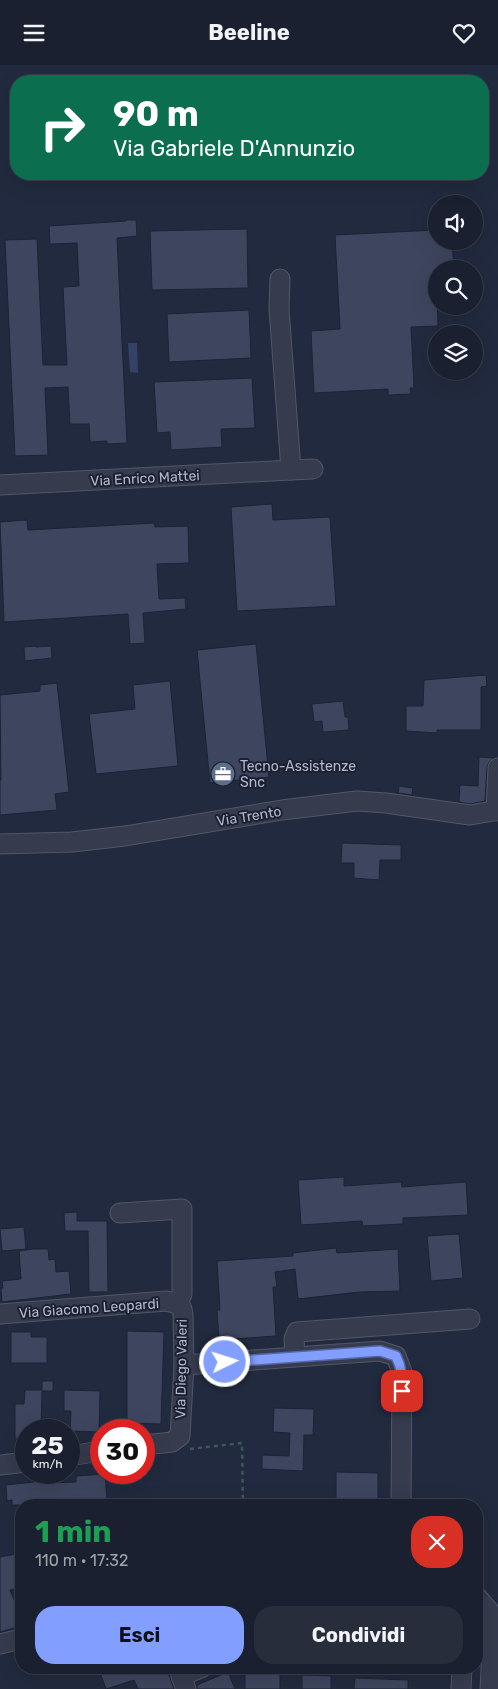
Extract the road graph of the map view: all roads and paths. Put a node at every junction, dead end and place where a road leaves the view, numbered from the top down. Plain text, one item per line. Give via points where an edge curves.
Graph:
1 (280, 279) dead end
2 (313, 469) dead end
3 (291, 470) junction
4 (0, 485) edge
5 (498, 768) edge
6 (497, 811) edge
7 (0, 844) edge
8 (120, 1213) dead end
9 (178, 1305) junction
10 (0, 1315) edge
11 (470, 1319) dead end
12 (295, 1357) junction
13 (184, 1365) junction
14 (155, 1444) edge
15 (183, 1449) dead end
16 (15, 1463) edge
17 (0, 1465) edge
18 (243, 1499) edge
19 (401, 1499) edge
20 (483, 1604) edge
21 (15, 1640) edge
22 (0, 1644) edge
23 (484, 1656) edge
24 (186, 1674) edge
25 (462, 1674) edge
26 (186, 1689) edge
27 (461, 1689) edge
28 (490, 1689) edge

1 - 3 street
2 - 3 street, Via Enrico Mattei
3 - 4 street, Via Enrico Mattei
5 - 6 street
6 - 7 street, Via Trento via 470,815 357,801 125,836 72,842
8 - 9 street, Via Diego Valeri via 182,1209 182,1294
9 - 10 street, Via Giacomo Leopardi via 166,1301
9 - 13 street, Via Diego Valeri via 183,1315
11 - 12 street via 300,1331 294,1335
12 - 13 street
12 - 19 street via 380,1351 396,1356 402,1372
13 - 14 street, Via Diego Valeri via 180,1436 172,1442
15 - 18 path via 242,1443
16 - 17 street
20 - 23 street via 489,1611 492,1630
21 - 22 street
23 - 28 street
24 - 26 street via 181,1676
25 - 27 street

